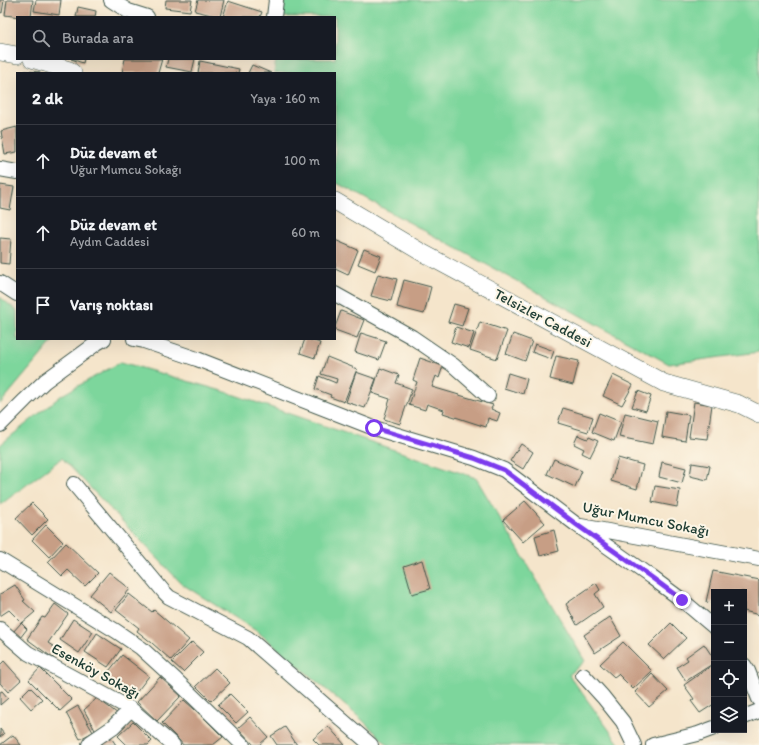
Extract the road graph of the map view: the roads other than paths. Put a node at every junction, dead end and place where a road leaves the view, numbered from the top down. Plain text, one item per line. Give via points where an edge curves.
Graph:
1 (111, 0) edge
2 (276, 0) edge
3 (144, 16) edge
4 (274, 16) edge
5 (0, 52) edge
6 (16, 55) edge
7 (35, 60) edge
8 (72, 72) edge
9 (0, 169) edge
10 (16, 172) edge
11 (336, 202) edge
12 (0, 283) edge
13 (16, 293) edge
14 (336, 295) edge
15 (97, 340) edge
16 (139, 340) edge
17 (488, 396) dead end
18 (759, 414) edge
19 (0, 425) edge
20 (74, 484) dead end
21 (577, 525) junction
22 (759, 558) edge
23 (0, 560) edge
24 (712, 625) edge
25 (0, 629) edge
26 (747, 670) edge
27 (583, 675) dead end
28 (759, 698) edge
29 (131, 709) junction
30 (759, 711) edge
31 (747, 716) edge
32 (711, 729) edge
33 (89, 745) edge
34 (173, 745) edge
35 (243, 745) edge
36 (371, 745) edge
37 (634, 745) edge
38 (653, 745) edge

1 - 3 street via 128,11
2 - 4 street
5 - 6 street
7 - 8 street
9 - 10 street
11 - 18 street, Telsizler Caddesi via 421,252 664,383 739,404
12 - 13 street
14 - 17 street via 412,337 453,364
15 - 19 street via 45,381
16 - 21 street, Uğur Mumcu Sokağı via 197,359 374,428 474,458 504,470
20 - 36 street via 169,597 248,638
21 - 22 street, Uğur Mumcu Sokağı
21 - 24 street via 682,600
23 - 35 street via 141,648
25 - 29 street, Esenköy Sokağı via 28,653
26 - 28 street
27 - 37 street via 623,722
29 - 33 street
29 - 34 street, Esenköy Sokağı
30 - 31 street
32 - 38 street

